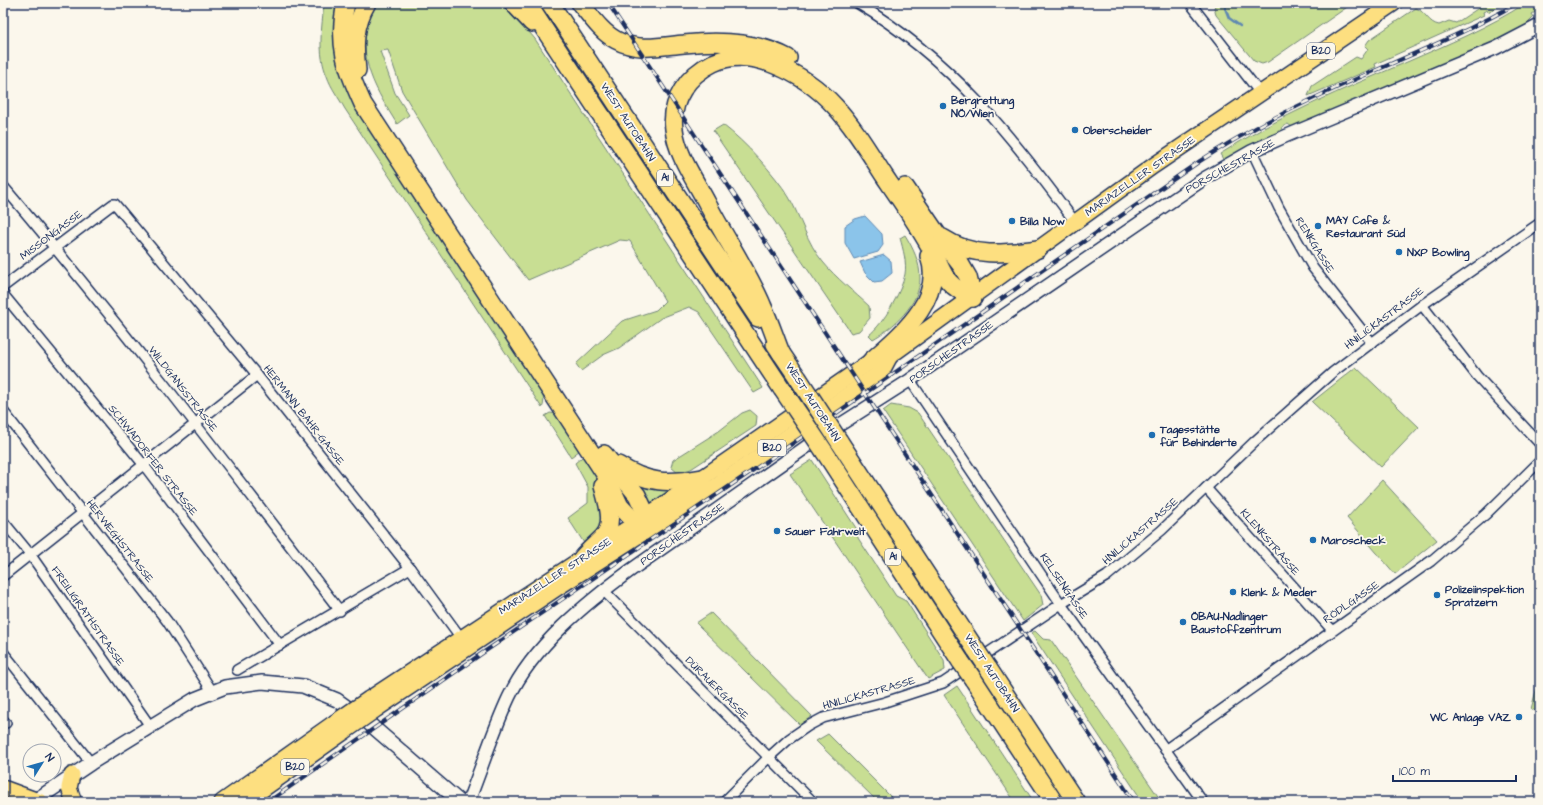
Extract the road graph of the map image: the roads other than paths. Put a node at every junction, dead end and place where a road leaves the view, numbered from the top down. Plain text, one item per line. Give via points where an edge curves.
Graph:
1 (346, 3) edge
2 (367, 3) edge
3 (513, 3) edge
4 (527, 3) edge
5 (550, 3) edge
6 (580, 3) edge
7 (857, 3) edge
8 (1394, 3) edge
9 (1194, 4) edge
10 (1540, 24) edge
11 (567, 63) junction
12 (1260, 93) junction
13 (1252, 151) junction
14 (3, 186) edge
15 (114, 203) joint
16 (1074, 222) junction
17 (1540, 223) edge
18 (918, 229) junction
19 (937, 234) junction
20 (54, 247) junction
21 (1038, 249) junction
22 (3, 287) edge
23 (3, 294) edge
24 (973, 298) junction
25 (1422, 304) junction
26 (1372, 343) junction
27 (781, 353) junction
28 (890, 356) junction
29 (871, 361) junction
30 (257, 375) junction
31 (910, 380) junction
32 (3, 411) edge
33 (195, 423) junction
34 (1540, 444) edge
35 (602, 460) junction
36 (1540, 461) edge
37 (143, 464) junction
38 (702, 478) junction
39 (1206, 488) junction
40 (83, 512) junction
41 (3, 521) edge
42 (643, 523) junction
43 (30, 554) junction
44 (582, 558) junction
45 (410, 568) junction
46 (3, 576) edge
47 (604, 590) junction
48 (1061, 604) junction
49 (340, 611) junction
50 (1332, 630) junction
51 (464, 642) junction
52 (280, 645) junction
53 (3, 652) edge
54 (237, 670) dead end
55 (212, 691) junction
56 (150, 726) junction
57 (339, 728) junction
58 (1165, 750) junction
59 (768, 758) junction
60 (91, 763) junction
61 (72, 775) junction
62 (3, 788) edge
63 (37, 801) edge
64 (74, 802) edge
65 (222, 802) edge
66 (245, 802) edge
67 (460, 802) edge
68 (468, 802) edge
69 (724, 802) edge
70 (813, 802) edge
71 (1054, 802) edge
72 (1076, 802) edge
73 (1203, 802) edge

1 - 35 highway via 342,41 348,73 363,104 523,346
2 - 35 highway via 360,15 355,34 355,51 357,70 375,108
3 - 11 highway
4 - 11 highway, WEST AUTOBAHN / A1
5 - 27 highway, WEST AUTOBAHN / A1
6 - 19 highway via 605,32 614,40 625,44 651,48 699,42 737,43 762,48 807,69 833,88 851,108
7 - 16 street via 890,22 956,79 1009,135
8 - 12 main road, MARIAZELLER STRASSE / B20
9 - 12 street
10 - 13 street, PORSCHESTRASSE via 1496,48
11 - 71 highway, WEST AUTOBAHN / A1, bridge
12 - 16 main road, MARIAZELLER STRASSE / B20
13 - 26 street, RENKGASSE via 1279,208 1313,268
13 - 31 street, PORSCHESTRASSE via 1205,178
14 - 20 street, WILDGANSSTRASSE
15 - 20 street, MISSONGASSE
15 - 30 street, HERMANN BAHR-GASSE
16 - 21 main road, MARIAZELLER STRASSE / B20
17 - 25 street, HNILICKASTRASSE
18 - 24 highway via 948,282 958,291
18 - 27 highway via 852,126 834,103 800,77 766,62 734,58 715,62 691,78 680,92 676,104 674,128 677,142 684,160 762,305
18 - 29 highway via 930,258 930,290 924,305 903,332
19 - 21 highway via 955,246 978,253 1004,254
19 - 24 highway via 968,277
20 - 22 street, MISSONGASSE
20 - 33 street, WILDGANSSTRASSE
21 - 24 main road, MARIAZELLER STRASSE / B20
23 - 37 street, SCHWADORFER STRASSE
24 - 28 main road, MARIAZELLER STRASSE / B20
25 - 26 street, HNILICKASTRASSE
25 - 34 street via 1477,376
26 - 39 street, HNILICKASTRASSE via 1296,404
27 - 72 highway, WEST AUTOBAHN / A1, bridge
28 - 29 main road, MARIAZELLER STRASSE / B20
28 - 42 main road, MARIAZELLER STRASSE / B20 via 882,371 719,484
29 - 38 main road, MARIAZELLER STRASSE / B20
30 - 33 street
30 - 45 street, HERMANN BAHR-GASSE
31 - 47 street, PORSCHESTRASSE via 819,438
31 - 48 street, KELSENGASSE
32 - 40 street, HERWEGHSTRASSE
33 - 37 street
33 - 49 street, WILDGANSSTRASSE
35 - 38 highway via 649,480 679,482
35 - 42 highway via 637,496 645,512
35 - 44 highway via 610,519 606,533
36 - 50 street, RÖDLGASSE via 1486,514 1431,561
37 - 40 street
37 - 52 street, SCHWADORFER STRASSE
38 - 42 main road, MARIAZELLER STRASSE / B20
39 - 48 street, HNILICKASTRASSE via 1118,567 1096,584
39 - 50 street, KLENKSTRASSE
40 - 43 street
40 - 55 street, HERWEGHSTRASSE via 167,621
41 - 43 street, FREILIGRATHSTRASSE
42 - 44 main road, MARIAZELLER STRASSE / B20
42 - 51 main road, MARIAZELLER STRASSE / B20
43 - 46 street
43 - 56 street, FREILIGRATHSTRASSE
44 - 51 main road, MARIAZELLER STRASSE / B20
45 - 49 street
45 - 51 street, HERMANN BAHR-GASSE
47 - 59 street, DÜRAUERGASSE
47 - 68 street, PORSCHESTRASSE via 566,624 523,673 509,696
48 - 58 street, KELSENGASSE
48 - 59 street, HNILICKASTRASSE via 943,683 823,718 790,739
49 - 52 street
50 - 58 street, RÖDLGASSE
51 - 57 main road, MARIAZELLER STRASSE / B20, bridge
52 - 54 street
53 - 60 street
55 - 56 main road
55 - 67 main road via 250,682 290,684 315,690 346,706
56 - 60 main road
57 - 65 main road, MARIAZELLER STRASSE / B20
57 - 66 main road, MARIAZELLER STRASSE / B20
58 - 73 street, KELSENGASSE
59 - 69 street, HNILICKASTRASSE
59 - 70 street, DÜRAUERGASSE
60 - 61 main road
61 - 63 main road
61 - 64 main road via 68,788
62 - 63 main road

